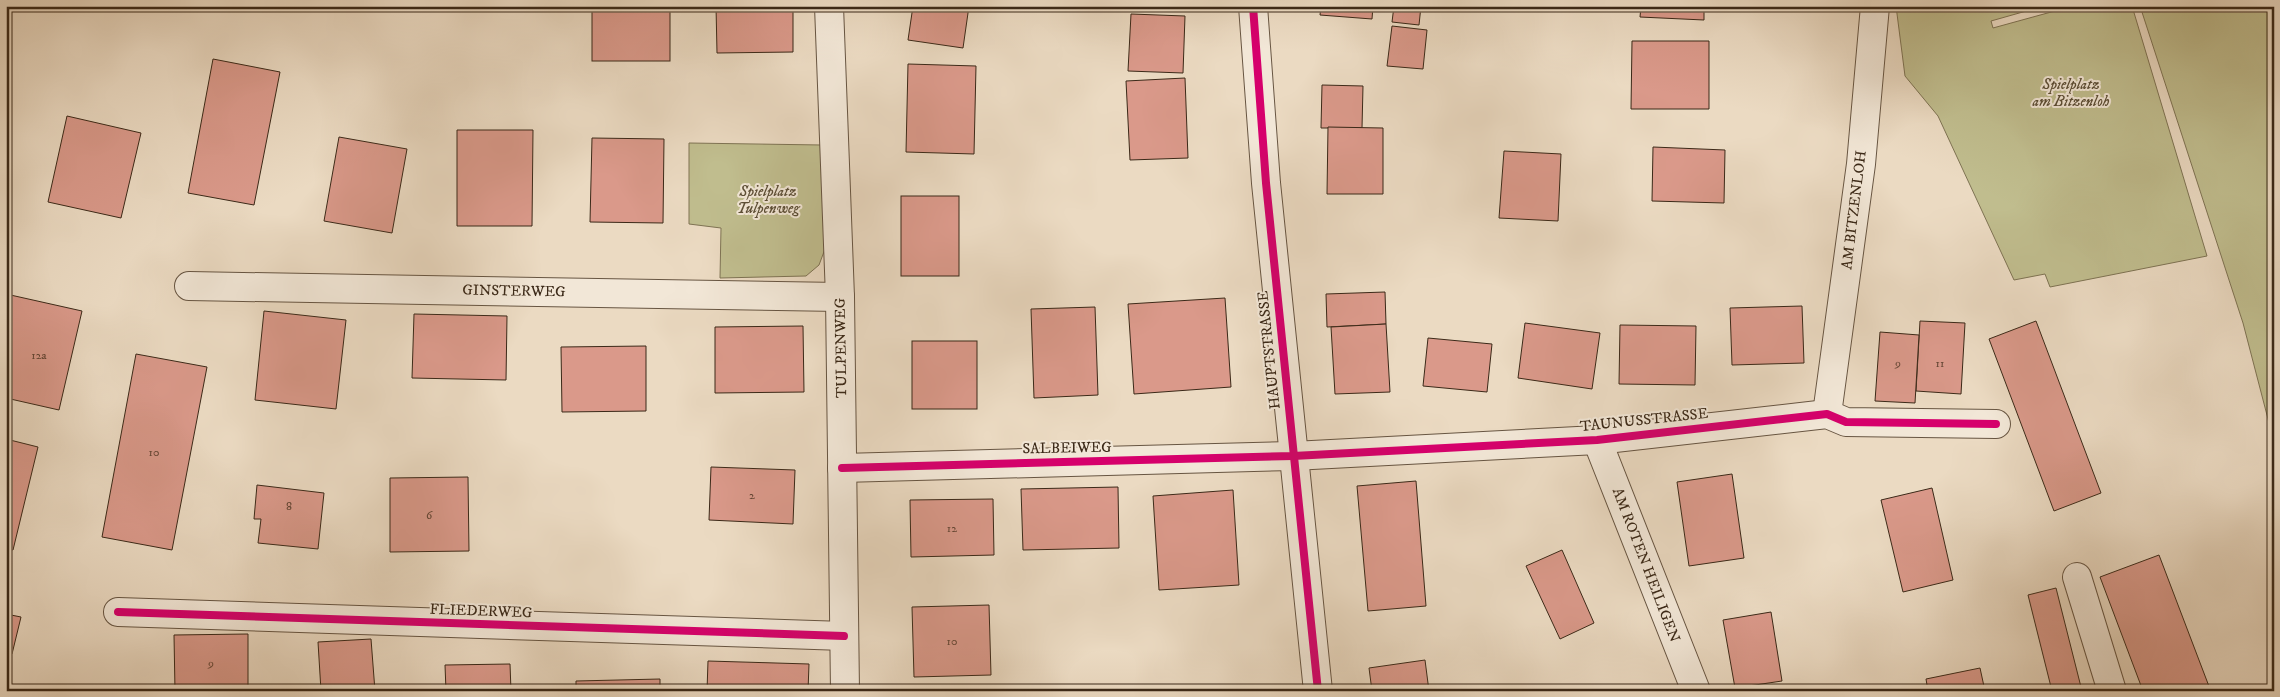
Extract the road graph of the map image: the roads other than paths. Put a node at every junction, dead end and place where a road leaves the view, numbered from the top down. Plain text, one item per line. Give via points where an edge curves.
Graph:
1 (829, 6) edge
2 (1253, 6) edge
3 (1875, 6) edge
4 (189, 286) dead end
5 (840, 297) junction
6 (1827, 414) junction
7 (1996, 424) dead end
8 (1597, 440) junction
9 (1293, 456) junction
10 (842, 468) junction
11 (2076, 577) dead end
12 (118, 612) dead end
13 (844, 636) junction
14 (844, 691) edge
15 (1318, 691) edge
16 (1696, 691) edge
17 (2112, 691) edge

1 - 5 street, TULPENWEG
2 - 9 street, HAUPTSTRASSE via 1266,183
3 - 6 street, AM BITZENLOH via 1861,164
4 - 5 street, GINSTERWEG
5 - 10 street, TULPENWEG
6 - 7 street, TAUNUSSTRASSE via 1846,422
6 - 8 street, TAUNUSSTRASSE
8 - 9 street, TAUNUSSTRASSE
8 - 16 street, AM ROTEN HEILIGEN
9 - 10 street, SALBEIWEG
9 - 15 street, HAUPTSTRASSE
10 - 13 street, TULPENWEG
11 - 17 street
12 - 13 street, FLIEDERWEG
13 - 14 street, TULPENWEG

